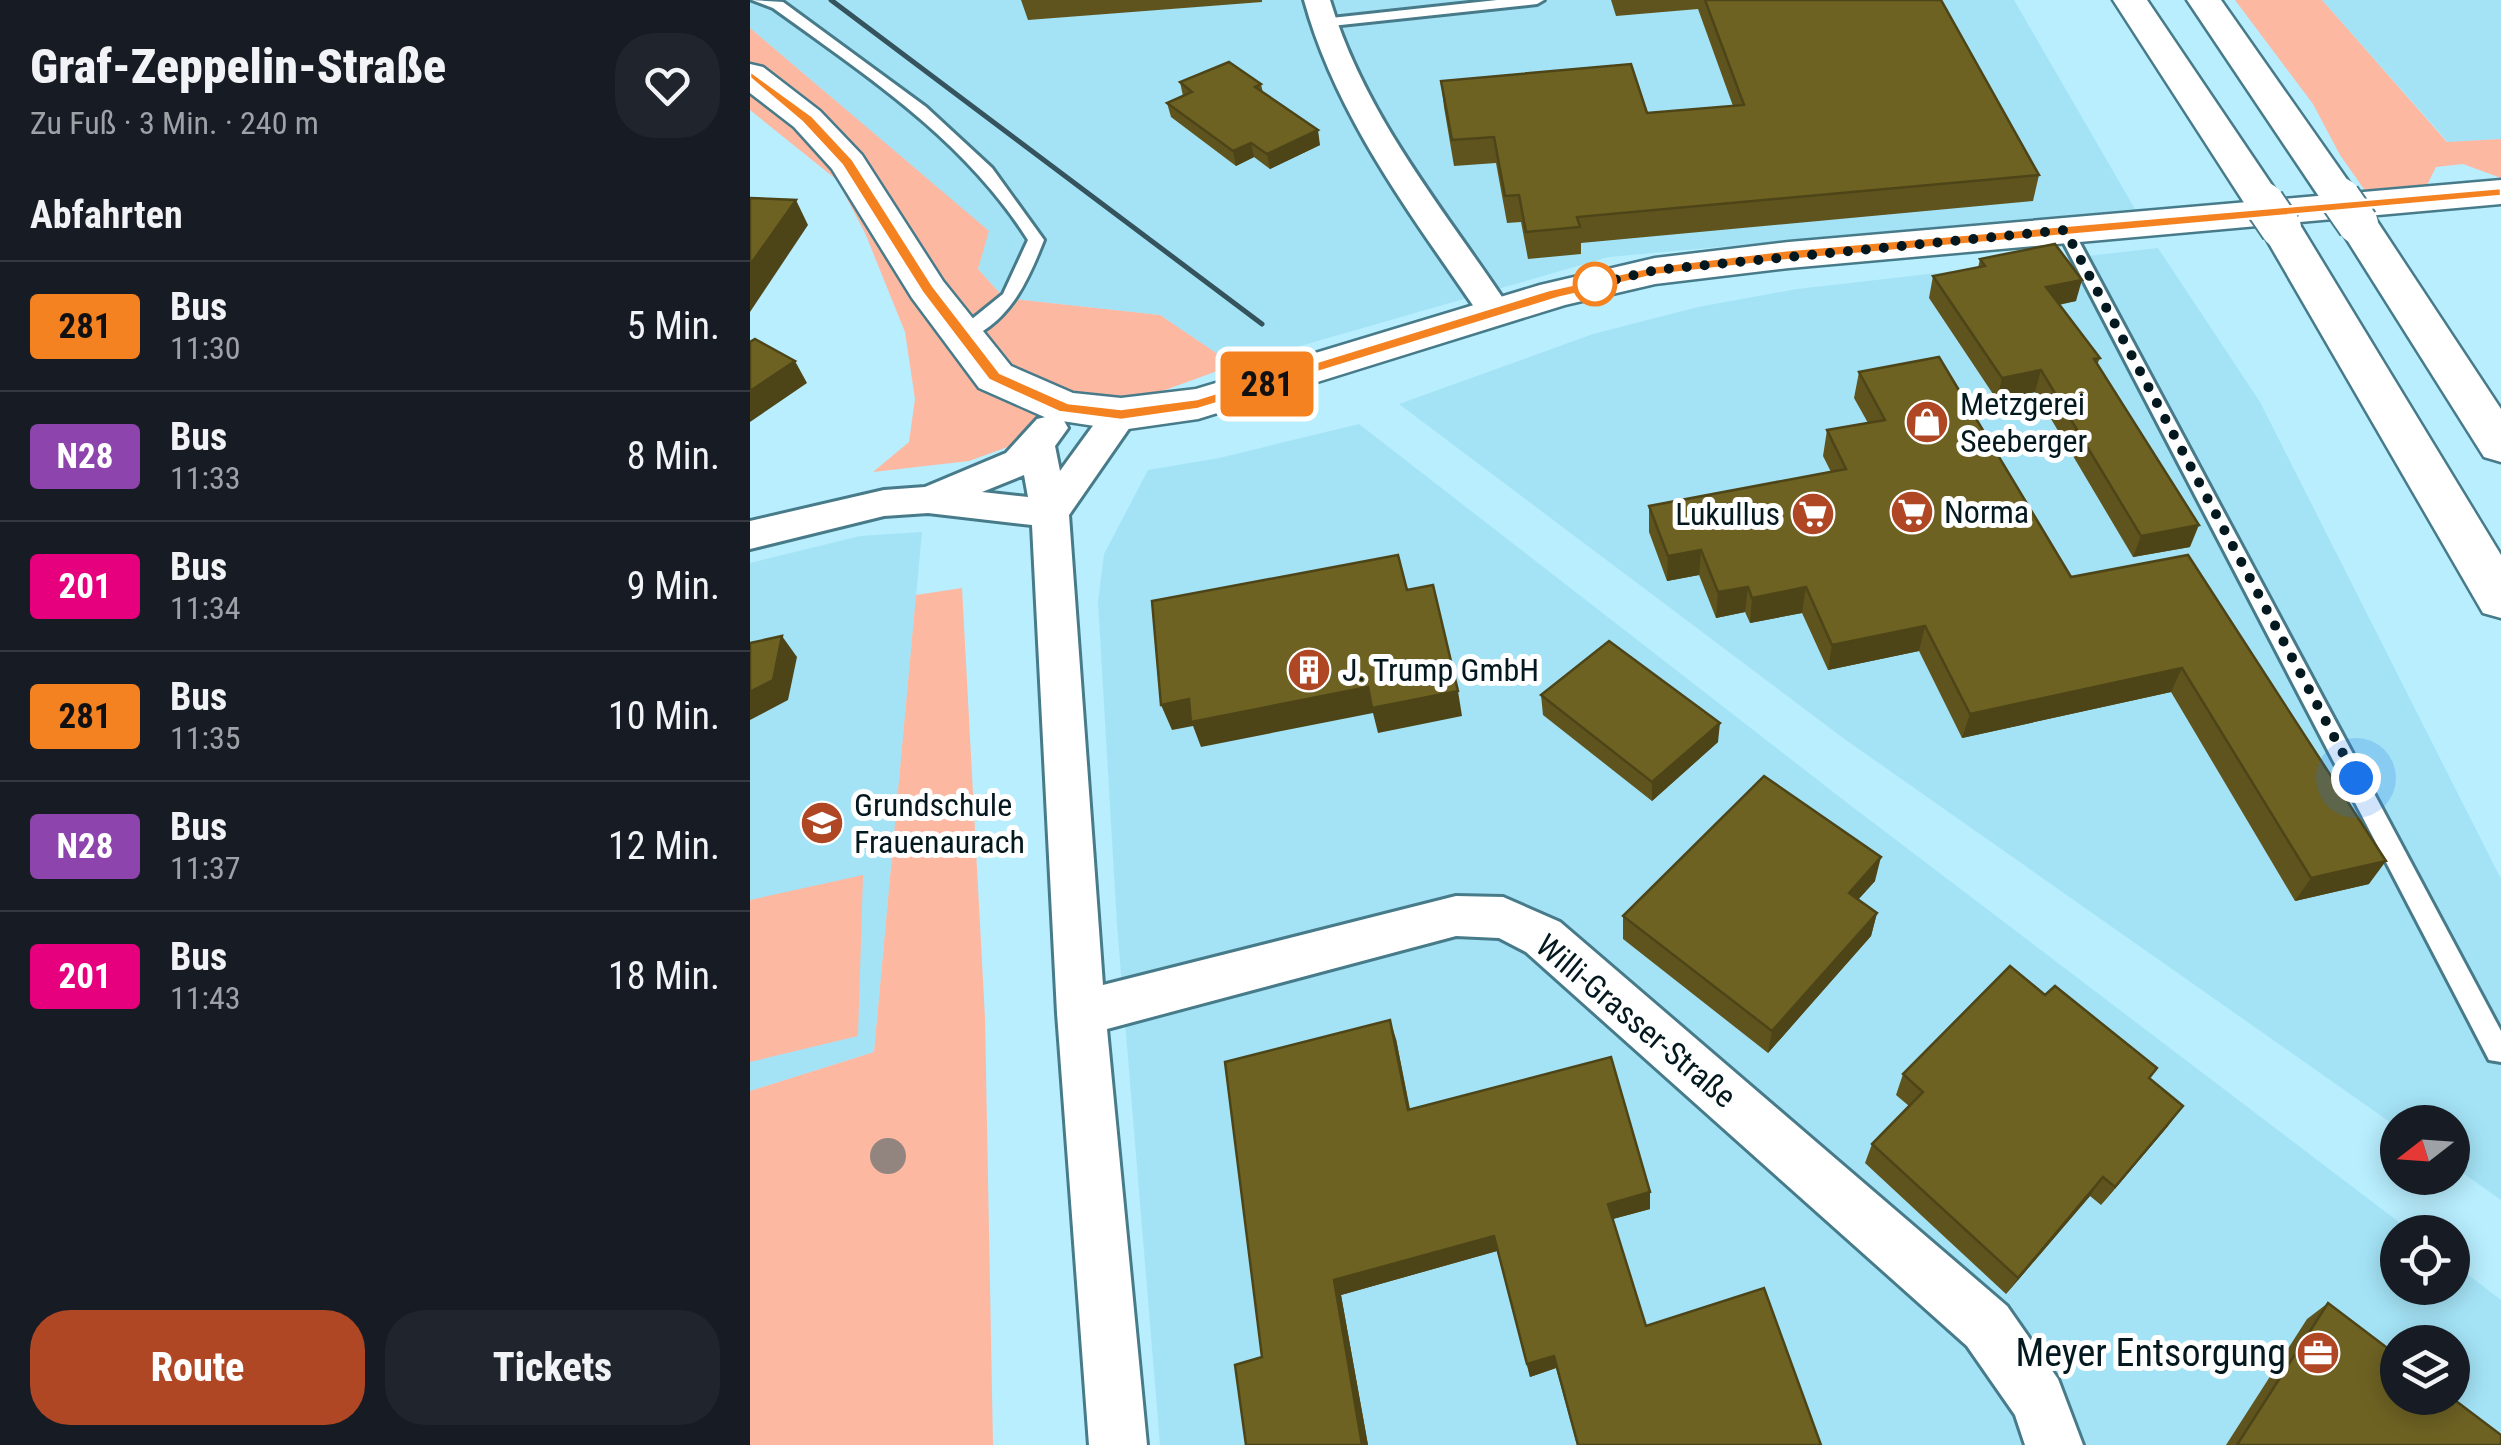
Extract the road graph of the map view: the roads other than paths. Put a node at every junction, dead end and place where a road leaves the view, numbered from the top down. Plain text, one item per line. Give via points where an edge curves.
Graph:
1 (759, 0) edge
2 (1537, 0) edge
3 (2130, 0) edge
4 (2204, 0) edge
5 (1429, 6) edge
6 (1320, 12) edge
7 (750, 75) edge
8 (2501, 192) edge
9 (2311, 213) junction
10 (2065, 230) junction
11 (1495, 312) junction
12 (960, 336) junction
13 (1065, 408) junction
14 (1121, 414) junction
15 (1037, 446) junction
16 (2501, 446) edge
17 (928, 500) junction
18 (1050, 513) junction
19 (750, 535) edge
20 (2501, 599) edge
21 (1082, 1014) junction
22 (2498, 1051) dead end
23 (1118, 1445) edge
24 (2054, 1445) edge

1 - 12 lane via 778,5 925,114 1019,208 1036,240 1017,287 999,313
2 - 5 lane
3 - 9 main road
4 - 9 main road
5 - 6 lane
6 - 11 street via 1368,121
7 - 12 main road via 848,162
8 - 9 main road
9 - 10 main road
9 - 16 main road
9 - 20 main road
10 - 11 main road via 1656,270
10 - 22 lane
11 - 14 main road via 1198,404
12 - 13 main road via 994,377
13 - 14 main road
13 - 15 street
14 - 18 street
15 - 17 street via 992,476
15 - 18 street
17 - 18 street
17 - 19 street
18 - 21 street
21 - 23 street
21 - 24 street, Willi-Grasser-Straße via 1456,916 1502,918 1543,937 1986,1326 2038,1399

